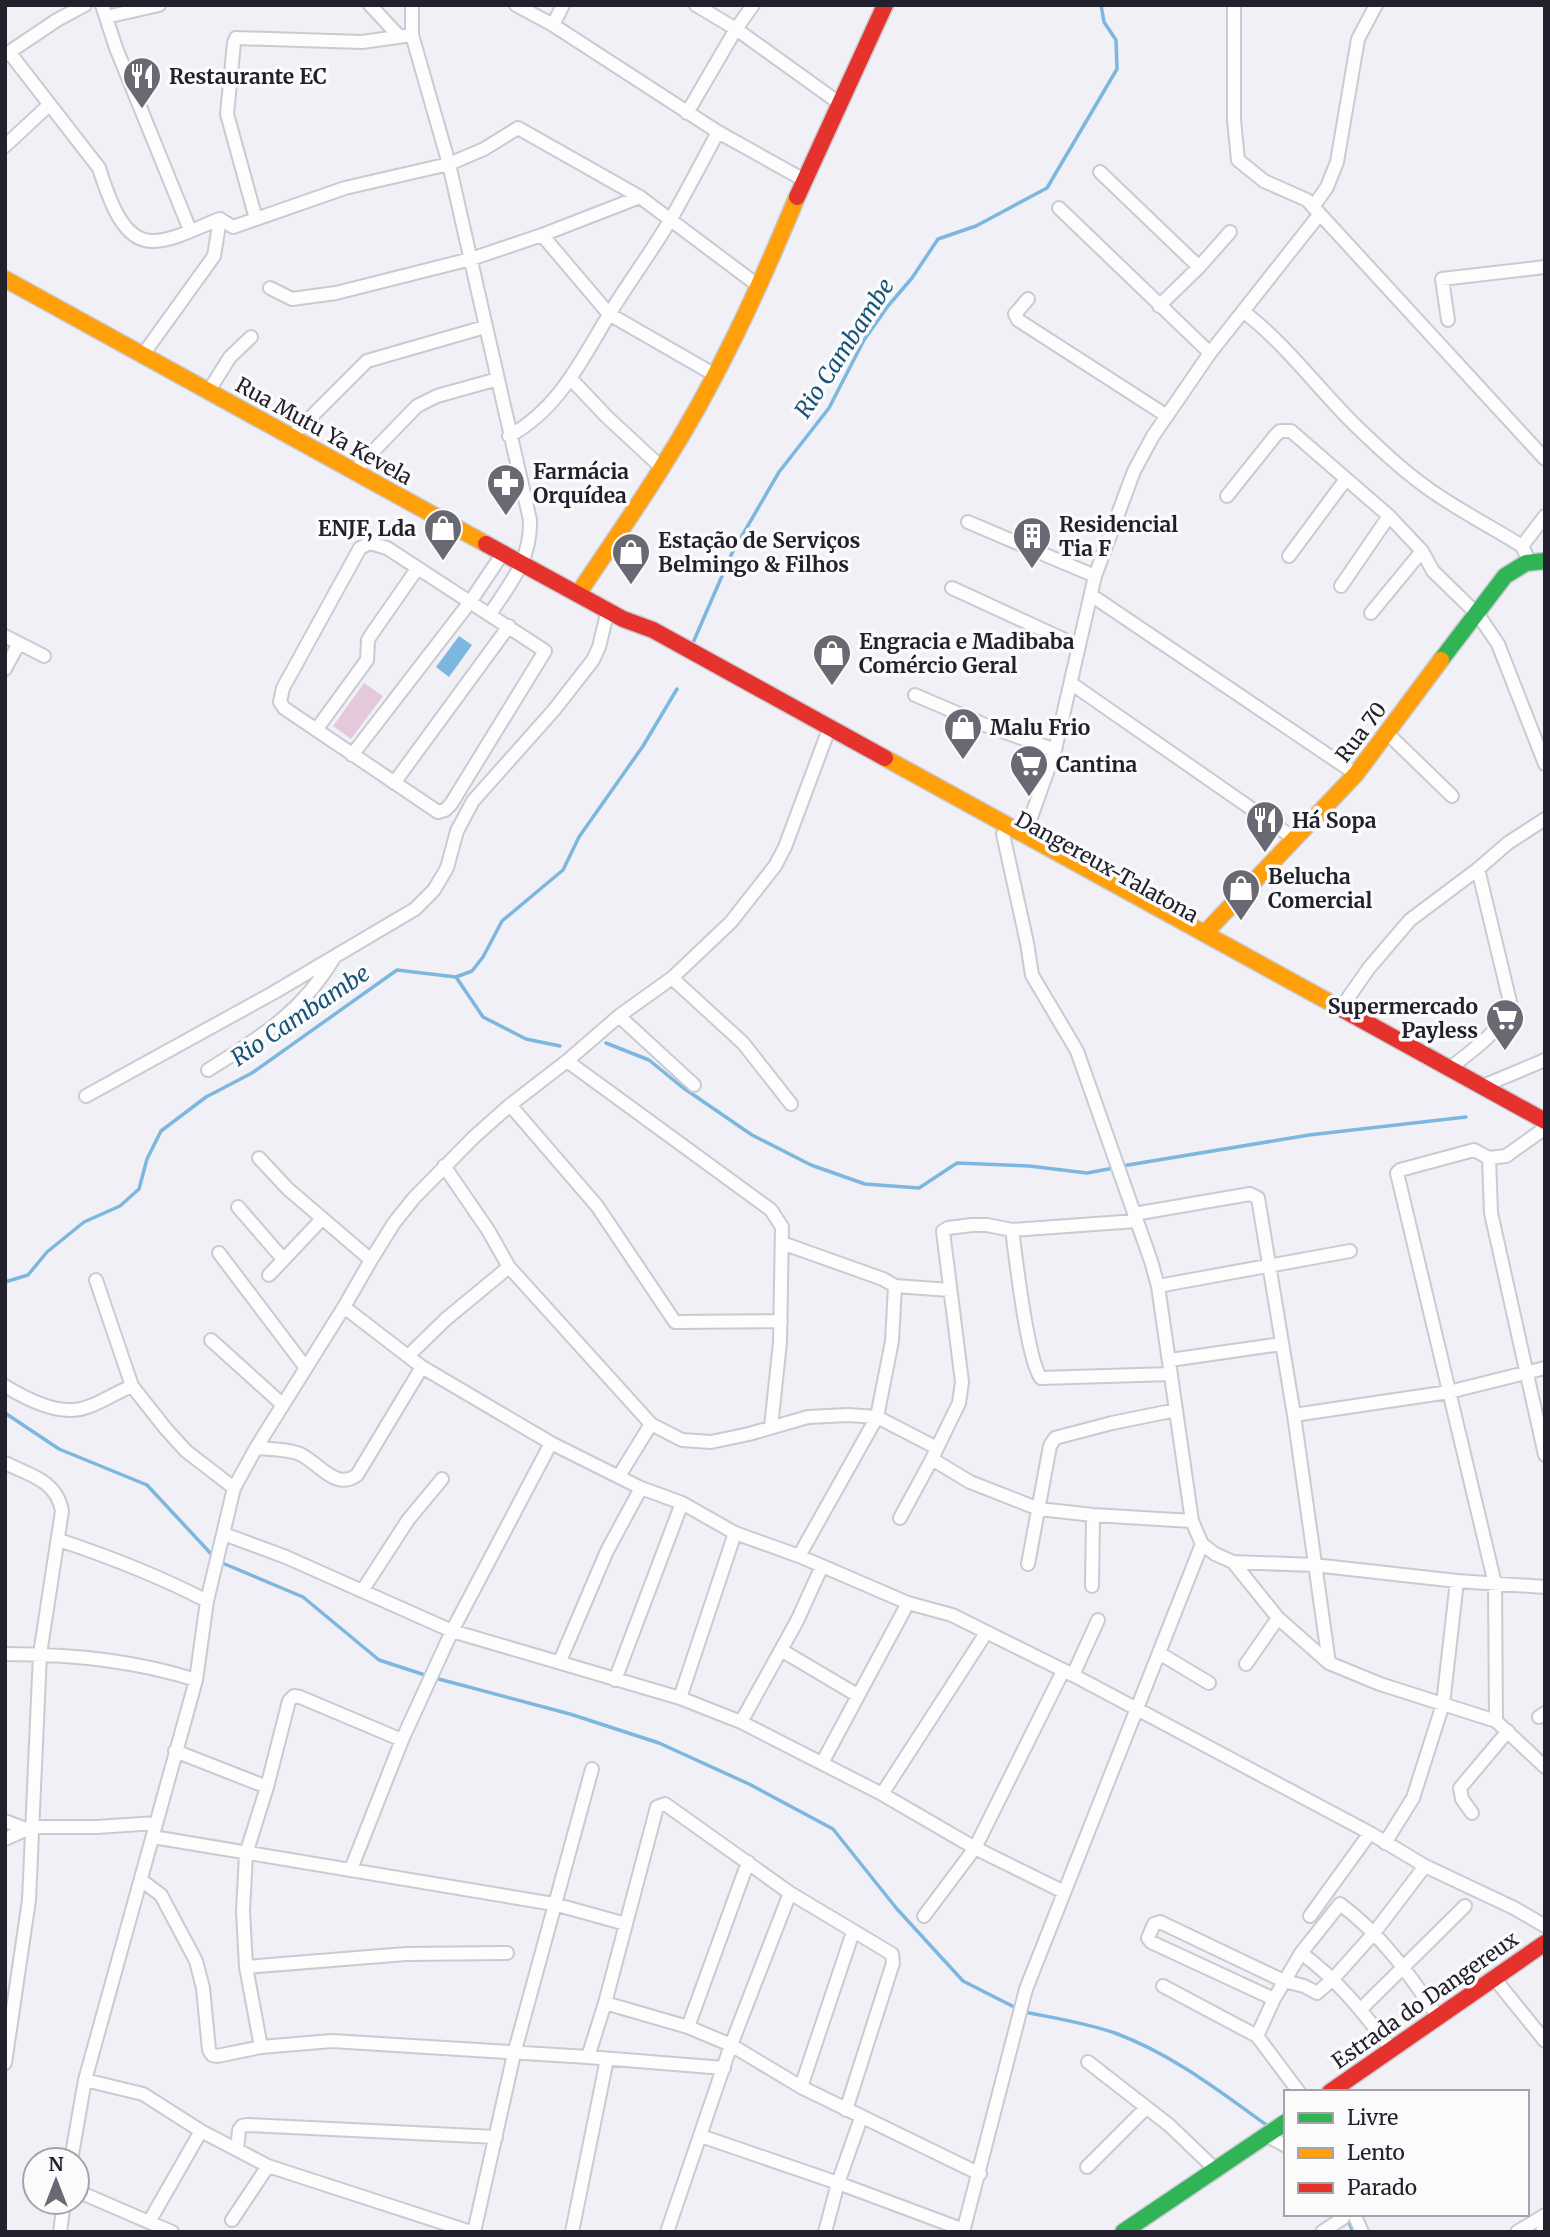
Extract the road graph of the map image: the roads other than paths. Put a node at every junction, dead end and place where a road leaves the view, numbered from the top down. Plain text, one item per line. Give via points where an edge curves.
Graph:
1 (85, 5) edge
2 (159, 5) edge
3 (370, 5) edge
4 (412, 5) edge
5 (563, 5) edge
6 (696, 5) edge
7 (753, 5) edge
8 (885, 5) edge
9 (1234, 5) edge
10 (1376, 5) edge
11 (524, 7) edge
12 (104, 11) edge
13 (553, 25) junction
14 (736, 29) junction
15 (398, 35) junction
16 (412, 35) junction
17 (7, 54) edge
18 (839, 103) junction
19 (49, 105) junction
20 (687, 113) junction
21 (718, 132) junction
22 (5, 146) edge
23 (449, 164) junction
24 (1100, 173) dead end
25 (804, 180) junction
26 (640, 197) junction
27 (1059, 208) dead end
28 (1316, 211) junction
29 (220, 219) junction
30 (256, 219) junction
31 (671, 219) junction
32 (190, 230) junction
33 (1230, 232) dead end
34 (542, 235) junction
35 (471, 259) junction
36 (1199, 267) junction
37 (1545, 267) edge
38 (5, 279) edge
39 (760, 287) junction
40 (270, 288) dead end
41 (1028, 299) dead end
42 (1159, 306) junction
43 (1244, 312) junction
44 (610, 314) junction
45 (1448, 320) dead end
46 (485, 327) junction
47 (251, 337) dead end
48 (1210, 354) junction
49 (142, 356) junction
50 (715, 375) junction
51 (498, 379) junction
52 (571, 379) junction
53 (208, 391) junction
54 (1167, 416) junction
55 (509, 436) junction
56 (290, 438) junction
57 (1545, 459) edge
58 (662, 468) junction
59 (354, 471) junction
60 (1346, 479) junction
61 (1227, 496) dead end
62 (1389, 516) junction
63 (1545, 516) edge
64 (968, 523) dead end
65 (1422, 551) junction
66 (503, 553) junction
67 (1289, 556) dead end
68 (1532, 556) edge
69 (523, 564) junction
70 (417, 569) junction
71 (1094, 576) junction
72 (1341, 586) dead end
73 (952, 589) dead end
74 (578, 594) junction
75 (1091, 595) junction
76 (470, 602) junction
77 (608, 610) junction
78 (1475, 612) junction
79 (1371, 613) dead end
80 (490, 614) junction
81 (509, 626) junction
82 (651, 634) joint
83 (5, 636) edge
84 (19, 643) junction
85 (1078, 646) junction
86 (44, 656) dead end
87 (5, 669) edge
88 (725, 675) junction
89 (1072, 684) junction
90 (915, 695) dead end
91 (316, 730) junction
92 (1387, 733) junction
93 (826, 737) junction
94 (1055, 750) junction
95 (352, 755) junction
96 (1545, 764) edge
97 (1356, 774) junction
98 (394, 783) junction
99 (1452, 796) dead end
100 (1545, 819) edge
101 (1003, 834) junction
102 (1025, 834) junction
103 (1295, 839) junction
104 (1478, 869) junction
105 (1205, 933) junction
106 (335, 956) junction
107 (672, 978) junction
108 (1341, 1008) junction
109 (619, 1016) junction
110 (1545, 1060) edge
111 (567, 1061) junction
112 (1450, 1068) junction
113 (208, 1070) dead end
114 (694, 1085) dead end
115 (1483, 1086) junction
116 (86, 1096) dead end
117 (510, 1104) junction
118 (791, 1104) dead end
119 (1544, 1128) edge
120 (259, 1158) dead end
121 (1489, 1158) junction
122 (444, 1166) junction
123 (237, 1207) dead end
124 (1135, 1217) junction
125 (321, 1220) junction
126 (1012, 1230) junction
127 (782, 1243) junction
128 (1350, 1251) dead end
129 (219, 1253) dead end
130 (284, 1259) junction
131 (370, 1260) junction
132 (509, 1267) junction
133 (1269, 1267) junction
134 (269, 1275) dead end
135 (96, 1280) dead end
136 (895, 1286) junction
137 (1158, 1286) junction
138 (950, 1290) junction
139 (344, 1307) junction
140 (781, 1321) junction
141 (211, 1340) dead end
142 (1281, 1344) junction
143 (408, 1356) junction
144 (1170, 1360) junction
145 (422, 1367) junction
146 (306, 1368) junction
147 (1545, 1368) edge
148 (1526, 1372) junction
149 (1171, 1374) junction
150 (132, 1385) junction
151 (5, 1386) edge
152 (1448, 1392) junction
153 (283, 1405) junction
154 (1176, 1410) junction
155 (1294, 1415) junction
156 (877, 1417) junction
157 (651, 1424) junction
158 (771, 1427) junction
159 (551, 1443) junction
160 (256, 1448) junction
161 (934, 1453) junction
162 (1545, 1455) edge
163 (5, 1464) edge
164 (619, 1476) junction
165 (442, 1479) dead end
166 (234, 1488) junction
167 (641, 1488) junction
168 (682, 1503) junction
169 (1039, 1509) junction
170 (1093, 1515) junction
171 (900, 1517) dead end
172 (1192, 1521) junction
173 (735, 1533) junction
174 (224, 1534) junction
175 (59, 1540) junction
176 (1202, 1544) junction
177 (799, 1556) junction
178 (1233, 1562) junction
179 (1028, 1564) dead end
180 (1314, 1565) junction
181 (822, 1566) junction
182 (1457, 1581) junction
183 (1494, 1584) junction
184 (1092, 1586) dead end
185 (1545, 1587) edge
186 (362, 1591) junction
187 (207, 1601) junction
188 (908, 1603) junction
189 (1278, 1618) junction
190 (1098, 1620) dead end
191 (452, 1630) junction
192 (986, 1633) junction
193 (781, 1650) junction
194 (1159, 1653) junction
195 (5, 1654) edge
196 (40, 1654) junction
197 (560, 1661) junction
198 (1329, 1663) junction
199 (1246, 1664) dead end
200 (1068, 1673) junction
201 (196, 1680) junction
202 (615, 1680) junction
203 (1209, 1683) dead end
204 (857, 1695) junction
205 (680, 1698) junction
206 (1443, 1704) junction
207 (1136, 1710) junction
208 (1496, 1721) junction
209 (741, 1722) junction
210 (1508, 1731) junction
211 (402, 1740) junction
212 (175, 1751) junction
213 (822, 1763) junction
214 (1545, 1767) edge
215 (592, 1769) dead end
216 (267, 1787) junction
217 (882, 1794) junction
218 (1472, 1814) dead end
219 (5, 1821) edge
220 (156, 1823) junction
221 (29, 1828) junction
222 (1370, 1833) junction
223 (153, 1837) junction
224 (5, 1839) edge
225 (1385, 1843) junction
226 (975, 1848) junction
227 (246, 1854) junction
228 (748, 1862) junction
229 (1425, 1866) junction
230 (351, 1869) junction
231 (141, 1880) junction
232 (1064, 1892) junction
233 (790, 1893) junction
234 (554, 1904) junction
235 (1465, 1906) dead end
236 (924, 1916) dead end
237 (1310, 1916) dead end
238 (626, 1924) junction
239 (1545, 1926) edge
240 (853, 1932) junction
241 (1374, 1933) junction
242 (1545, 1943) edge
243 (507, 1953) dead end
244 (1301, 1953) junction
245 (1404, 1966) junction
246 (246, 1967) junction
247 (1494, 1978) junction
248 (1333, 1979) junction
249 (1284, 1981) junction
250 (1163, 1986) dead end
251 (1274, 1999) junction
252 (605, 2003) junction
253 (1360, 2009) junction
254 (1438, 2017) junction
255 (8, 2019) edge
256 (688, 2027) junction
257 (1257, 2036) junction
258 (1545, 2041) edge
259 (731, 2045) junction
260 (261, 2047) junction
261 (1391, 2049) junction
262 (514, 2054) junction
263 (588, 2057) junction
264 (607, 2059) junction
265 (1088, 2062) dead end
266 (5, 2063) edge
267 (724, 2068) junction
268 (85, 2080) junction
269 (801, 2087) junction
270 (1298, 2090) edge
271 (1332, 2090) edge
272 (1146, 2108) junction
273 (846, 2110) junction
274 (861, 2119) junction
275 (1275, 2130) edge
276 (201, 2131) junction
277 (701, 2136) junction
278 (496, 2137) junction
279 (73, 2146) edge
280 (237, 2150) junction
281 (268, 2166) junction
282 (1087, 2167) dead end
283 (1216, 2169) junction
284 (980, 2174) junction
285 (838, 2183) junction
286 (91, 2197) edge
287 (1545, 2215) edge
288 (1345, 2216) edge
289 (1347, 2216) edge
290 (232, 2220) dead end
291 (1545, 2221) edge
292 (149, 2222) junction
293 (963, 2231) edge
294 (172, 2232) edge
295 (472, 2232) edge
296 (572, 2232) edge
297 (667, 2232) edge
298 (825, 2232) edge
299 (1123, 2232) edge
300 (1322, 2232) edge
301 (1362, 2232) edge
302 (1517, 2232) edge
303 (1542, 2232) edge

1 - 17 street
2 - 12 street
3 - 15 street
4 - 16 street
5 - 13 street
6 - 14 street
7 - 14 street
8 - 18 main road
9 - 28 street via 1238,160 1264,181 1298,195
10 - 28 street via 1358,39 1338,162
11 - 13 street
12 - 32 street
13 - 20 street
14 - 18 street
14 - 20 street
15 - 16 street
15 - 30 street via 362,42 236,38 227,114
16 - 23 street
17 - 19 street
18 - 25 main road
19 - 22 street
19 - 32 street via 99,169 127,229 149,242
20 - 21 street
21 - 25 street
21 - 31 street
23 - 26 street via 518,128
23 - 30 street via 345,188
23 - 35 street
24 - 36 street
25 - 39 main road
26 - 31 street
26 - 34 street
27 - 42 street
28 - 43 street
28 - 57 street
29 - 30 street via 233,227
29 - 32 street
29 - 49 street via 214,256
31 - 39 street
31 - 44 street
33 - 36 street
34 - 35 street
34 - 44 street
35 - 40 street via 312,298 292,299
35 - 46 street
36 - 42 street
37 - 45 street via 1442,279
38 - 49 main road, Rua Mutu Ya Kevela
39 - 50 main road
41 - 54 street via 1015,314 1018,320
42 - 48 street
43 - 48 street
43 - 68 street via 1417,480
44 - 50 street
44 - 52 street
46 - 51 street
46 - 56 street via 367,361
47 - 53 street
48 - 54 street
49 - 53 main road, Rua Mutu Ya Kevela
50 - 58 main road
51 - 55 street
51 - 59 street via 417,406
52 - 55 street via 526,427
52 - 58 street
53 - 56 main road, Rua Mutu Ya Kevela
54 - 71 street via 1134,471
55 - 69 street via 530,520
56 - 59 main road, Rua Mutu Ya Kevela
58 - 74 main road
59 - 66 main road, Rua Mutu Ya Kevela
60 - 61 street via 1285,430 1275,436
60 - 62 street
60 - 67 street
62 - 65 street
62 - 72 street
63 - 68 street
64 - 71 street
65 - 78 street via 1433,571
65 - 79 street
66 - 69 main road, Rua Mutu Ya Kevela
66 - 76 street
68 - 78 main road, Rua 70 via 1507,573
69 - 74 main road, Rua Mutu Ya Kevela
69 - 80 street
70 - 76 street
70 - 91 street via 368,640 367,660
70 - 91 street via 378,544 360,548 279,695 284,708
71 - 75 street
73 - 85 street
74 - 77 main road, Rua Mutu Ya Kevela
75 - 85 street
75 - 97 street
76 - 80 street
76 - 95 street
77 - 82 main road, Rua Mutu Ya Kevela
77 - 106 street via 599,647 586,670 468,808 447,868 434,890 398,921
78 - 92 main road, Rua 70
78 - 96 street via 1498,645
80 - 81 street
81 - 98 street
81 - 98 street via 546,653 451,804 438,812
82 - 88 main road, Dangereux-Talatona
83 - 84 street
84 - 86 street
84 - 87 street
85 - 89 street
88 - 93 main road, Dangereux-Talatona
88 - 102 main road, Dangereux-Talatona
89 - 94 street
89 - 103 street
90 - 94 street
91 - 95 street
92 - 97 main road, Rua 70
92 - 99 street
93 - 101 main road, Dangereux-Talatona
93 - 107 street via 775,866 731,922
94 - 102 street
95 - 98 street
97 - 103 main road, Rua 70
100 - 104 street
101 - 119 main road, Dangereux-Talatona
101 - 124 street via 1032,975 1077,1051
102 - 105 main road, Dangereux-Talatona
103 - 105 main road, Rua 70
104 - 108 street via 1410,920
104 - 112 street via 1511,1006 1480,1045
105 - 108 main road, Dangereux-Talatona
106 - 113 street via 300,1003 265,1035
106 - 116 street
107 - 109 street
107 - 118 street via 743,1042
108 - 112 main road, Dangereux-Talatona
109 - 111 street
109 - 114 street
110 - 115 street
111 - 117 street
111 - 127 street via 771,1210 782,1227
112 - 115 main road, Dangereux-Talatona
115 - 119 main road, Dangereux-Talatona
117 - 122 street
117 - 140 street via 597,1206 675,1322
119 - 121 street via 1506,1156
120 - 125 street
121 - 148 street via 1491,1213
121 - 152 street via 1474,1150 1397,1174
122 - 131 street via 394,1223
122 - 132 street
123 - 130 street
124 - 126 street
124 - 133 street via 1255,1195
124 - 137 street
125 - 130 street
125 - 131 street
126 - 138 street via 980,1225 943,1231
126 - 149 street via 1035,1367 1041,1378
127 - 136 street
127 - 140 street
128 - 133 street
129 - 146 street
130 - 134 street
131 - 139 street
132 - 143 street
132 - 157 street
133 - 137 street
133 - 142 street
135 - 150 street
136 - 138 street
136 - 156 street via 892,1341
137 - 144 street
138 - 161 street via 962,1382 959,1403
139 - 143 street
139 - 146 street
140 - 158 street
141 - 153 street
142 - 144 street
142 - 155 street
143 - 145 street
144 - 149 street
145 - 159 street
145 - 160 street via 351,1480 339,1481 301,1455
146 - 153 street
147 - 148 street
148 - 152 street
148 - 162 street
149 - 154 street
150 - 151 street via 71,1410 26,1399
150 - 166 street via 186,1451
152 - 155 street
152 - 183 street
153 - 160 street
154 - 169 street via 1055,1438 1049,1446
154 - 172 street
155 - 180 street
156 - 158 street via 808,1417
156 - 161 street
156 - 177 street
157 - 158 street via 682,1440 699,1442
157 - 164 street
159 - 164 street
159 - 191 street
160 - 166 street
161 - 169 street via 970,1482
161 - 171 street
163 - 175 street via 52,1487 60,1498
164 - 167 street
165 - 186 street via 408,1520
166 - 174 street
167 - 168 street
167 - 197 street via 607,1551
168 - 173 street
168 - 202 street
169 - 170 street
169 - 179 street
170 - 172 street
170 - 184 street
172 - 176 street
173 - 177 street
173 - 205 street
174 - 186 street
174 - 187 street
175 - 187 street via 120,1561
175 - 196 street
176 - 178 street
176 - 194 street
177 - 181 street
178 - 180 street
178 - 189 street
180 - 182 street
180 - 198 street
181 - 188 street
181 - 193 street
182 - 183 street
182 - 206 street
183 - 185 street
183 - 208 street
186 - 191 street
187 - 201 street
188 - 192 street via 952,1615
188 - 204 street
189 - 198 street
189 - 199 street
190 - 200 street
191 - 197 street
191 - 211 street
192 - 200 street
192 - 217 street
193 - 204 street
193 - 209 street
194 - 203 street
194 - 207 street
195 - 196 street
196 - 201 street via 161,1668
196 - 221 street
197 - 202 street
198 - 206 street
200 - 207 street
200 - 226 street
201 - 212 street
202 - 205 street
204 - 213 street
205 - 209 street
206 - 208 street
206 - 225 street via 1413,1798
207 - 222 street
207 - 232 street
208 - 210 street
209 - 213 street
210 - 214 street
210 - 218 street via 1460,1788
211 - 216 street via 294,1696
211 - 230 street
212 - 216 street
212 - 220 street
213 - 217 street
215 - 234 street
216 - 227 street
217 - 226 street
219 - 221 street
220 - 221 street
220 - 223 street
221 - 224 street
221 - 255 street via 29,1900
222 - 225 street
222 - 237 street
223 - 227 street
223 - 231 street
225 - 229 street
226 - 232 street
226 - 236 street
227 - 230 street
227 - 246 street
228 - 233 street
228 - 238 street via 661,1804
228 - 256 street
229 - 239 street
229 - 241 street
230 - 234 street
231 - 260 street via 161,1895 196,1961 212,2055
231 - 268 street
232 - 284 street via 1027,1990
233 - 240 street
233 - 259 street
234 - 238 street
234 - 262 street
235 - 245 street
238 - 252 street
240 - 269 street
240 - 273 street via 894,1958
241 - 244 street via 1340,1904
241 - 245 street
241 - 248 street
242 - 247 main road, Estrada do Dangereux
243 - 246 street via 406,1954
244 - 248 street
244 - 249 street
245 - 253 street
245 - 254 street
246 - 260 street
247 - 254 main road, Estrada do Dangereux
247 - 258 street
248 - 249 street via 1317,1993
248 - 253 street
249 - 251 street
249 - 251 street via 1160,1922 1154,1924 1148,1938 1151,1942
250 - 257 street
251 - 257 street
252 - 256 street
252 - 263 street
253 - 261 street
254 - 261 main road, Estrada do Dangereux
255 - 266 street
256 - 259 street
257 - 270 street
259 - 267 street
259 - 269 street
260 - 262 street via 332,2041
261 - 271 main road, Estrada do Dangereux
262 - 263 street
262 - 278 street
263 - 264 street
264 - 267 street
264 - 296 street
265 - 272 street
267 - 277 street
268 - 276 street via 143,2094
268 - 279 street
269 - 273 street
272 - 282 street
272 - 283 street
273 - 274 street
274 - 284 street
274 - 285 street
275 - 283 main road
276 - 280 street
276 - 292 street
277 - 285 street
277 - 297 street
278 - 280 street via 247,2125 239,2130
278 - 295 street
280 - 281 street
281 - 290 street
281 - 295 street
283 - 299 main road
284 - 293 street
285 - 293 street
285 - 298 street
286 - 292 street
287 - 302 street
288 - 300 street
289 - 301 street
291 - 303 street
292 - 294 street

